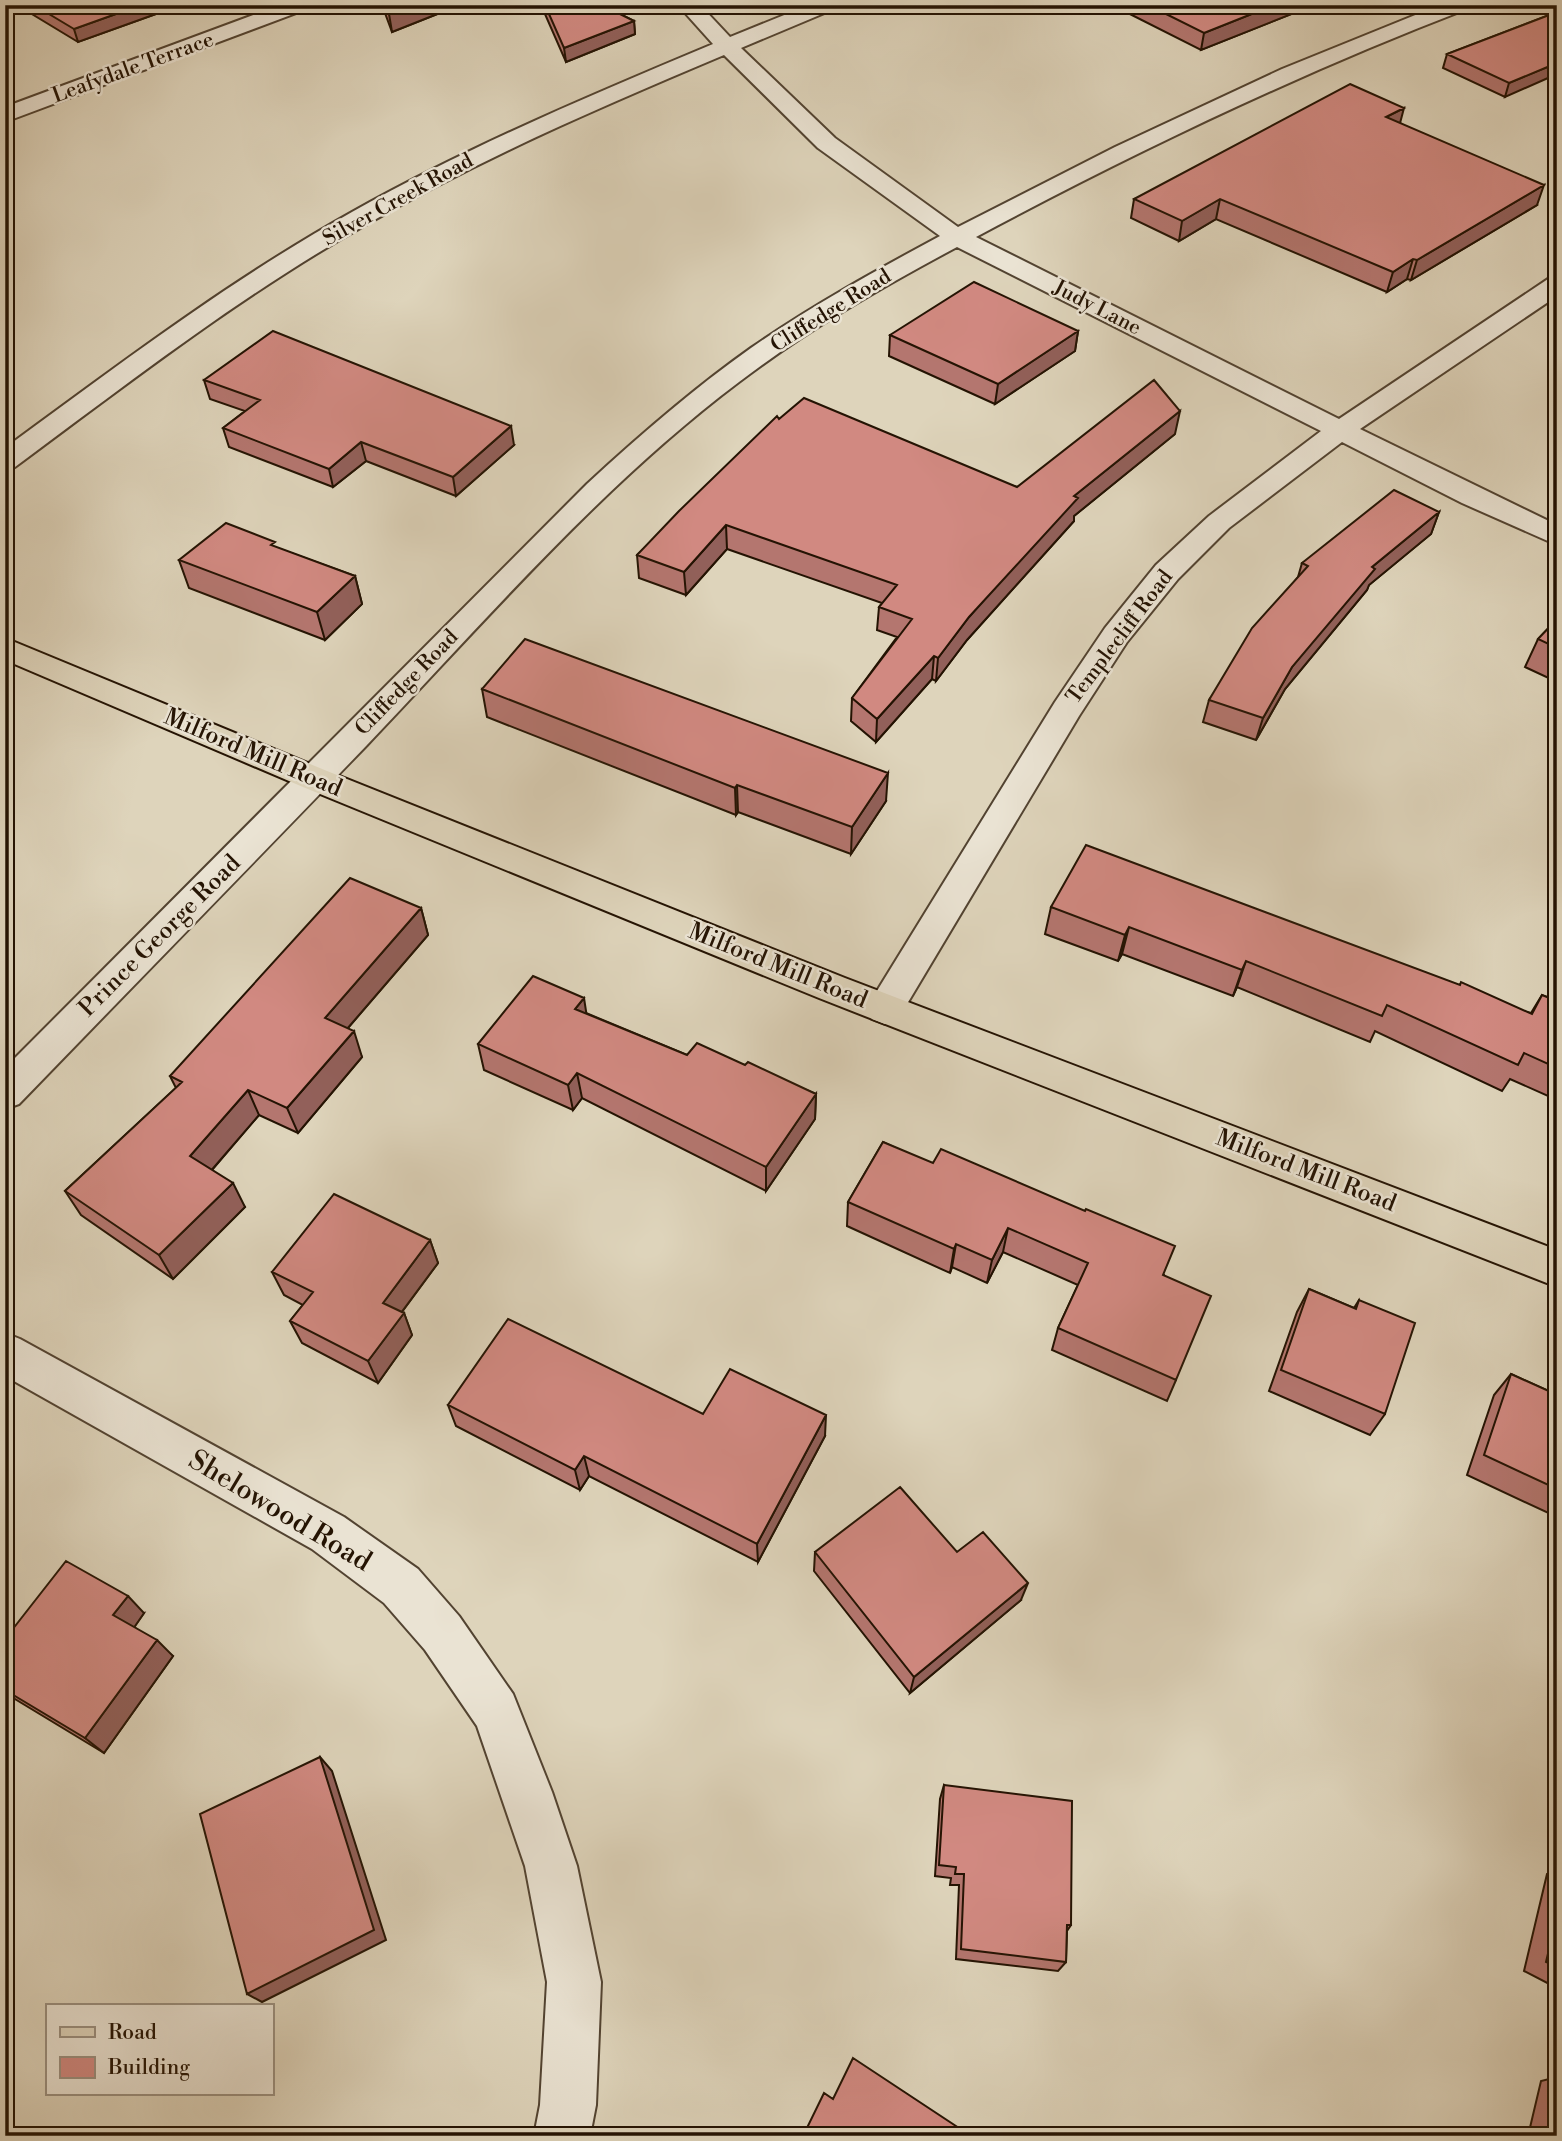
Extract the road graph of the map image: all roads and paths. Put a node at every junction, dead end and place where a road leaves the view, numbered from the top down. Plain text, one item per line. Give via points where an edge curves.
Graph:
1 (300, 5) edge
2 (688, 5) edge
3 (827, 5) edge
4 (1460, 5) edge
5 (728, 47) junction
6 (5, 115) edge
7 (957, 237) junction
8 (1557, 284) edge
9 (1339, 431) junction
10 (5, 461) edge
11 (1557, 536) edge
12 (5, 648) edge
13 (315, 779) junction
14 (885, 1009) junction
15 (5, 1093) edge
16 (1557, 1269) edge
17 (5, 1353) edge
18 (562, 2136) edge

1 - 6 street, Leafydale Terrace
2 - 5 street, Judy Lane
3 - 5 street, Silver Creek Road
4 - 7 street, Cliffedge Road via 1225,101
5 - 7 street, Judy Lane via 812,131
5 - 10 street, Silver Creek Road via 528,131 359,218 177,335
7 - 9 street, Judy Lane
7 - 13 street, Cliffedge Road via 793,333 661,430 592,492
8 - 9 street, Templecliff Road
9 - 11 street, Judy Lane
9 - 14 street, Templecliff Road via 1219,522 1167,572 1116,635
12 - 13 main road, Milford Mill Road
13 - 14 main road, Milford Mill Road
13 - 15 street, Prince George Road
14 - 16 main road, Milford Mill Road
17 - 18 street, Shelowood Road via 328,1533 401,1586 442,1633 496,1711 551,1866 574,1982 568,2105

